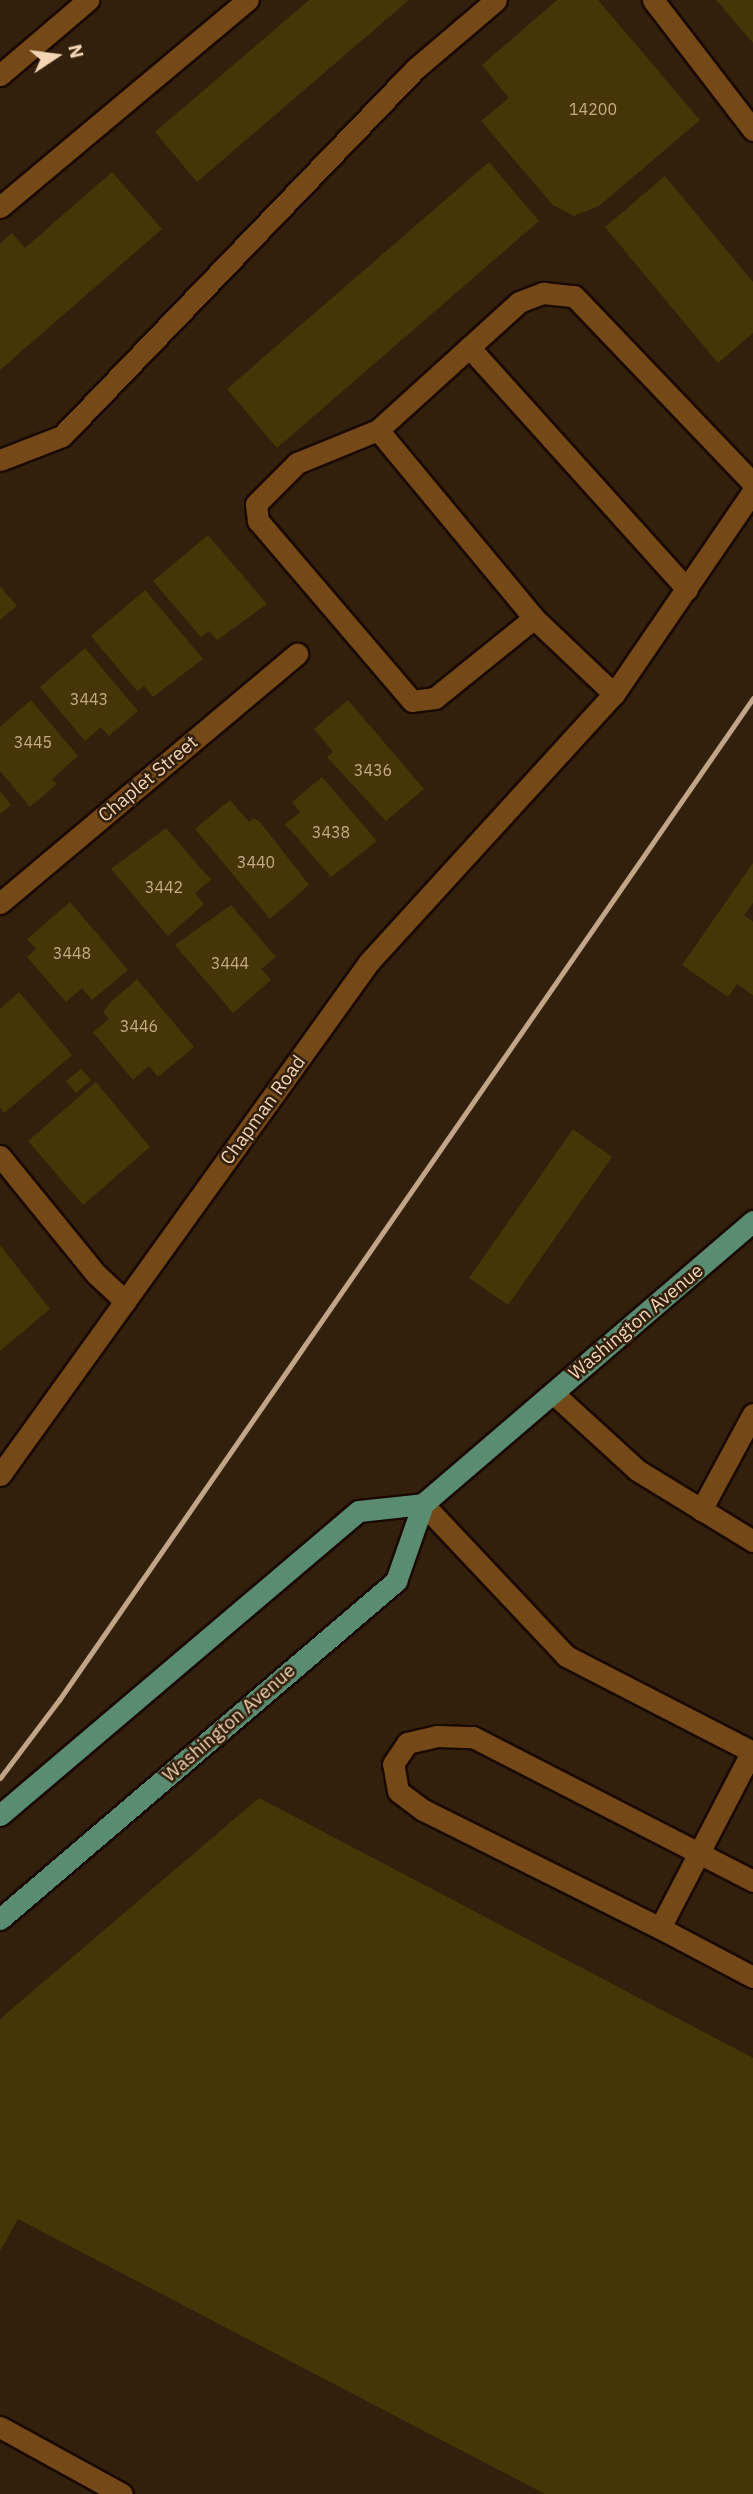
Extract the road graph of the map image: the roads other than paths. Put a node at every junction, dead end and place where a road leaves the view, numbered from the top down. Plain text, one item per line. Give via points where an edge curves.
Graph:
1 (88, 0) edge
2 (248, 0) edge
3 (496, 0) edge
4 (653, 0) edge
5 (0, 75) edge
6 (753, 130) edge
7 (0, 207) edge
8 (469, 347) junction
9 (378, 430) junction
10 (0, 460) edge
11 (753, 483) edge
12 (753, 491) edge
13 (687, 589) junction
14 (534, 618) junction
15 (297, 654) dead end
16 (614, 695) junction
17 (0, 903) edge
18 (0, 1156) edge
19 (748, 1232) edge
20 (125, 1301) junction
21 (553, 1393) junction
22 (753, 1414) edge
23 (0, 1475) edge
24 (423, 1504) junction
25 (701, 1510) junction
26 (753, 1541) edge
27 (752, 1751) edge
28 (0, 1815) edge
29 (699, 1853) junction
30 (753, 1881) edge
31 (0, 1919) edge
32 (660, 1928) junction
33 (753, 1977) edge
34 (0, 2427) edge
35 (122, 2494) edge

1 - 5 street
2 - 7 street
3 - 10 street via 415,69 62,436
4 - 6 street
8 - 9 street
8 - 11 street via 519,302 543,293 574,296
8 - 13 street
9 - 14 street
9 - 14 street via 297,463 256,504 258,522 412,701 435,698
12 - 13 street, Chapman Road
13 - 16 street, Chapman Road
14 - 16 street
15 - 17 street, Chaplet Street
16 - 20 street, Chapman Road via 369,962
18 - 20 street via 96,1274
19 - 21 main road, Washington Avenue
20 - 23 street, Chapman Road
21 - 24 main road, Washington Avenue
21 - 25 street via 637,1470
22 - 25 street
24 - 27 street via 566,1656
24 - 28 main road via 359,1511
24 - 31 main road, Washington Avenue via 396,1581
25 - 26 street
27 - 29 street
29 - 30 street
29 - 32 street
29 - 32 street via 473,1737 437,1736 407,1743 393,1765 398,1791 423,1810
32 - 33 street
34 - 35 street

